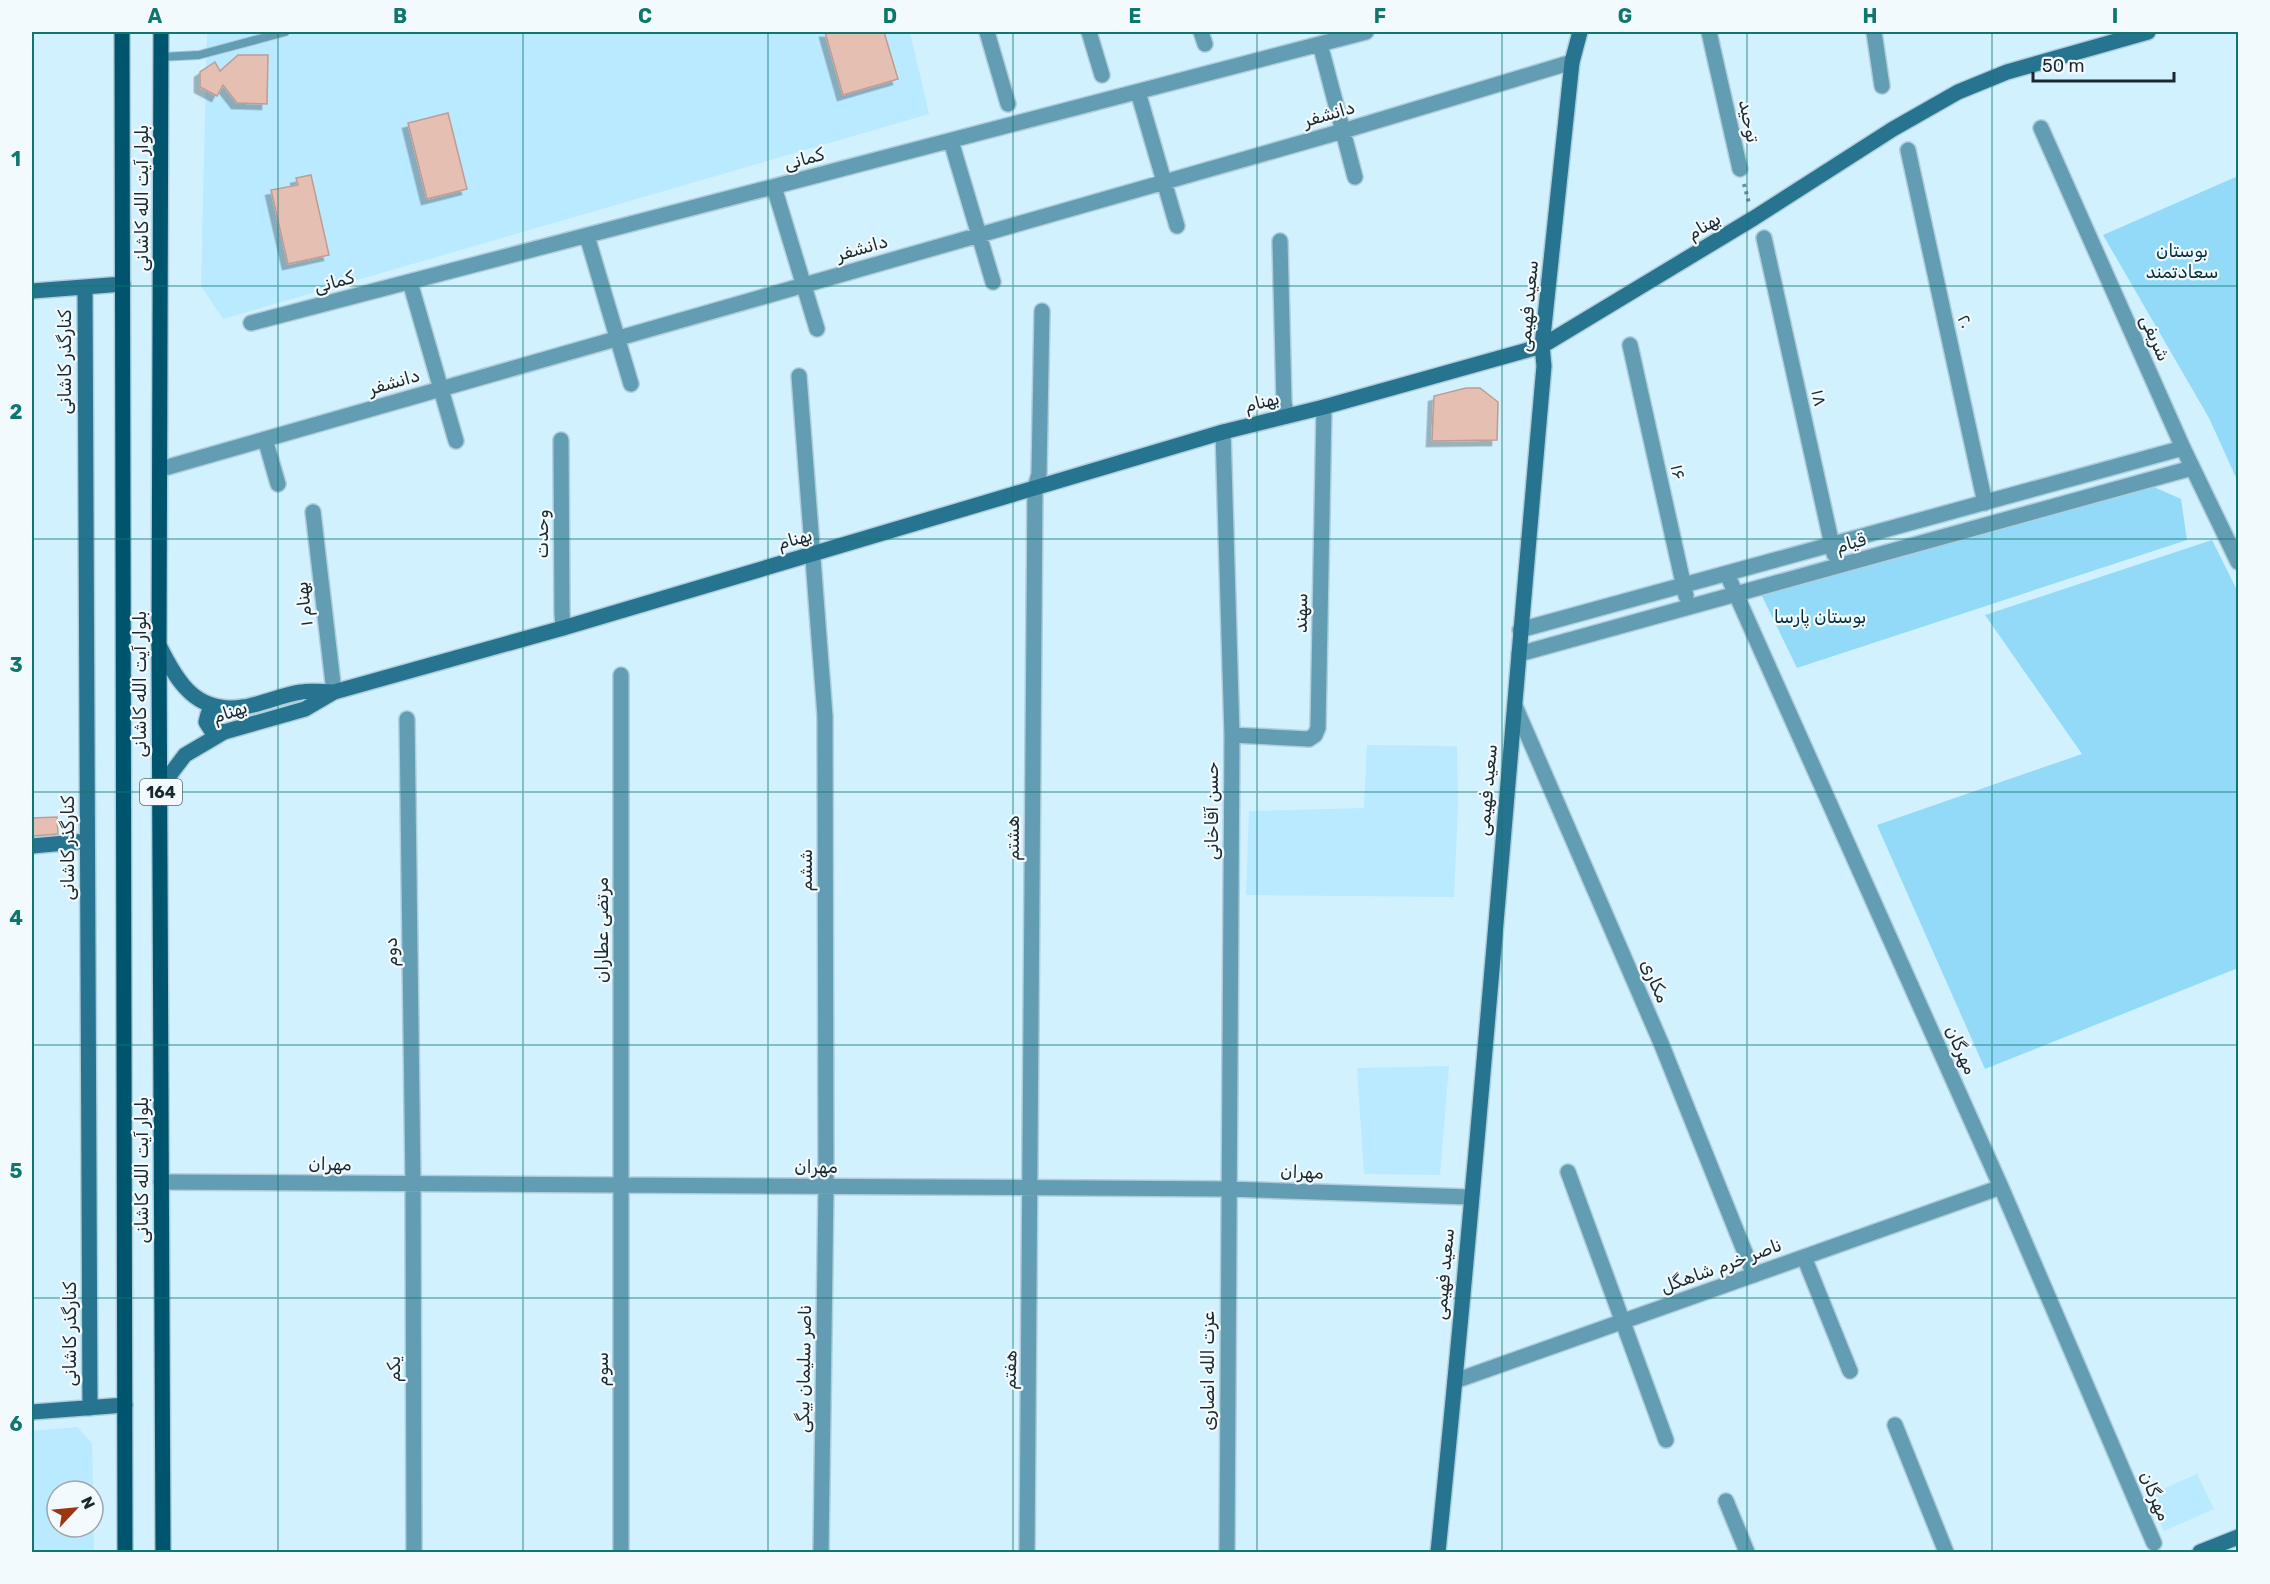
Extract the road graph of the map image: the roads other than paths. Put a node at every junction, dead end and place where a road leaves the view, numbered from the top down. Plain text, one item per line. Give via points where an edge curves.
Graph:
1 (123, 32) edge
2 (161, 32) edge
3 (285, 32) edge
4 (987, 32) edge
5 (1089, 32) edge
6 (1366, 32) edge
7 (1580, 32) edge
8 (1709, 32) edge
9 (1874, 32) edge
10 (2148, 32) edge
11 (1320, 44) junction
12 (161, 57) junction
13 (1572, 62) junction
14 (1102, 75) dead end
15 (1882, 86) dead end
16 (1138, 92) junction
17 (1008, 104) dead end
18 (2041, 128) dead end
19 (1343, 131) junction
20 (951, 141) junction
21 (1908, 150) dead end
22 (1740, 169) road end
23 (1354, 177) dead end
24 (1165, 182) junction
25 (774, 187) junction
26 (1177, 226) dead end
27 (979, 235) junction
28 (587, 236) junction
29 (1764, 238) dead end
30 (1280, 241) dead end
31 (410, 282) junction
32 (993, 282) dead end
33 (123, 284) junction
34 (804, 285) junction
35 (85, 287) junction
36 (32, 291) edge
37 (1042, 311) dead end
38 (251, 323) dead end
39 (817, 329) dead end
40 (617, 339) junction
41 (1630, 345) dead end
42 (1542, 346) junction
43 (799, 376) dead end
44 (631, 384) dead end
45 (441, 389) junction
46 (1324, 407) junction
47 (1287, 416) junction
48 (1223, 432) junction
49 (265, 440) junction
50 (561, 440) dead end
51 (456, 441) dead end
52 (2183, 448) junction
53 (2192, 468) junction
54 (161, 469) junction
55 (1037, 481) junction
56 (278, 484) dead end
57 (1985, 503) junction
58 (313, 512) dead end
59 (1831, 545) junction
60 (812, 555) junction
61 (2238, 562) edge
62 (1837, 567) junction
63 (1726, 574) junction
64 (1684, 586) junction
65 (1736, 595) junction
66 (1690, 607) junction
67 (563, 628) junction
68 (1520, 630) junction
69 (159, 645) junction
70 (1519, 654) junction
71 (621, 675) dead end
72 (334, 692) junction
73 (1515, 706) junction
74 (217, 708) junction
75 (407, 719) dead end
76 (224, 732) junction
77 (1232, 735) junction
78 (161, 796) junction
79 (87, 842) junction
80 (32, 846) edge
81 (1568, 1172) dead end
82 (161, 1182) junction
83 (413, 1185) junction
84 (622, 1186) junction
85 (826, 1186) junction
86 (2001, 1187) junction
87 (1031, 1188) junction
88 (1228, 1189) junction
89 (1470, 1197) junction
90 (1804, 1257) junction
91 (1754, 1275) junction
92 (1623, 1322) junction
93 (1850, 1371) dead end
94 (1455, 1381) junction
95 (125, 1405) junction
96 (90, 1408) junction
97 (32, 1412) edge
98 (1895, 1425) dead end
99 (1666, 1440) dead end
100 (1726, 1501) dead end
101 (2238, 1537) edge
102 (2154, 1543) dead end
103 (125, 1552) edge
104 (163, 1552) edge
105 (414, 1552) edge
106 (621, 1552) edge
107 (821, 1552) edge
108 (1027, 1552) edge
109 (1227, 1552) edge
110 (1438, 1552) edge
111 (1747, 1552) edge
112 (1946, 1552) edge
113 (2200, 1552) edge

1 - 33 main road, بلوار آیت الله کاشانی / 164
2 - 12 main road, بلوار آیت الله کاشانی / 164
3 - 12 lane via 199,56
4 - 17 street
5 - 14 street
6 - 11 street, کمانی
7 - 13 main road, سعید فهیمی
8 - 22 street, توحید
9 - 15 street
10 - 42 main road, بهنام via 2007,72 1958,92
11 - 16 street, کمانی
11 - 19 street
12 - 54 main road, بلوار آیت الله کاشانی / 164
13 - 19 street, دانشفر
13 - 42 main road, سعید فهیمی
16 - 20 street, کمانی
16 - 24 street
18 - 52 street, شریفی
19 - 23 street
19 - 24 street, دانشفر
20 - 25 street, کمانی
20 - 27 street
21 - 57 street, ۲۰
24 - 26 street
24 - 27 street, دانشفر
25 - 28 street, کمانی
25 - 34 street
27 - 32 street
27 - 34 street, دانشفر
28 - 31 street, کمانی
28 - 40 street
29 - 59 street, ۱۸
30 - 47 street
31 - 38 street, کمانی
31 - 45 street
33 - 35 main road
33 - 95 main road, بلوار آیت الله کاشانی / 164
34 - 39 street
34 - 40 street, دانشفر
35 - 36 main road
35 - 79 main road, کنارگذر کاشانی
37 - 55 street, هشتم
40 - 44 street
40 - 45 street, دانشفر
41 - 64 street, ۱۶
42 - 46 main road, بهنام
42 - 68 main road, سعید فهیمی via 1544,366
43 - 60 street, ششم
45 - 49 street, دانشفر
45 - 51 street
46 - 47 main road, بهنام
46 - 77 street, سهند via 1318,728 1309,739
47 - 48 main road, بهنام
48 - 55 main road, بهنام
48 - 77 street, حسن آقاخانی
49 - 54 street, دانشفر
49 - 56 street
50 - 67 street, وحدت
52 - 53 street, شریفی
52 - 57 street, قیام
53 - 61 street, شریفی
53 - 62 street, قیام
54 - 69 main road, بلوار آیت الله کاشانی / 164
55 - 60 main road, بهنام
55 - 87 street, هشتم
57 - 59 street, قیام
58 - 72 street, بهنام ۱
59 - 62 street, ۱۸
59 - 63 street, قیام
60 - 67 main road, بهنام
60 - 85 street, ششم via 825,716
62 - 65 street, قیام
63 - 64 street, قیام
63 - 65 street, مهرگان
64 - 66 street, ۱۶
64 - 68 street, قیام
65 - 66 street, قیام
65 - 86 street, مهرگان
66 - 70 street, قیام
67 - 72 main road, بهنام
68 - 70 main road, سعید فهیمی
69 - 74 main road, بهنام via 186,690
69 - 78 main road, بلوار آیت الله کاشانی / 164
70 - 73 main road, سعید فهیمی
71 - 84 street, مرتضی عطاران
72 - 74 main road, بهنام via 302,691 243,707
72 - 76 main road, بهنام via 305,709
73 - 89 main road, سعید فهیمی
73 - 91 street, مکاری via 1661,1043
74 - 76 main road via 208,714 206,722 211,730
75 - 83 street, دوم
76 - 78 main road, بهنام via 185,755 169,776
77 - 88 street, حسن آقاخانی
78 - 82 main road, بلوار آیت الله کاشانی / 164
79 - 80 main road
79 - 96 main road, کنارگذر کاشانی
81 - 92 street
82 - 83 street, مهران
82 - 104 main road, بلوار آیت الله کاشانی / 164
83 - 84 street, مهران
83 - 105 street, یکم
84 - 85 street, مهران
84 - 106 street, سوم
85 - 87 street, مهران
85 - 107 street, ناصر سلیمان بیگی
86 - 90 street, ناصر خرم شاهگل
86 - 102 street, مهرگان
87 - 88 street, مهران
87 - 108 street, هفتم
88 - 89 street, مهران
88 - 109 street, عزت الله انصاری
89 - 94 main road, سعید فهیمی
90 - 91 street, ناصر خرم شاهگل
90 - 93 street
91 - 92 street, ناصر خرم شاهگل
92 - 94 street, ناصر خرم شاهگل
92 - 99 street
94 - 110 main road, سعید فهیمی
95 - 96 main road
95 - 103 main road, بلوار آیت الله کاشانی / 164
96 - 97 main road
98 - 112 street
100 - 111 street
101 - 113 main road

